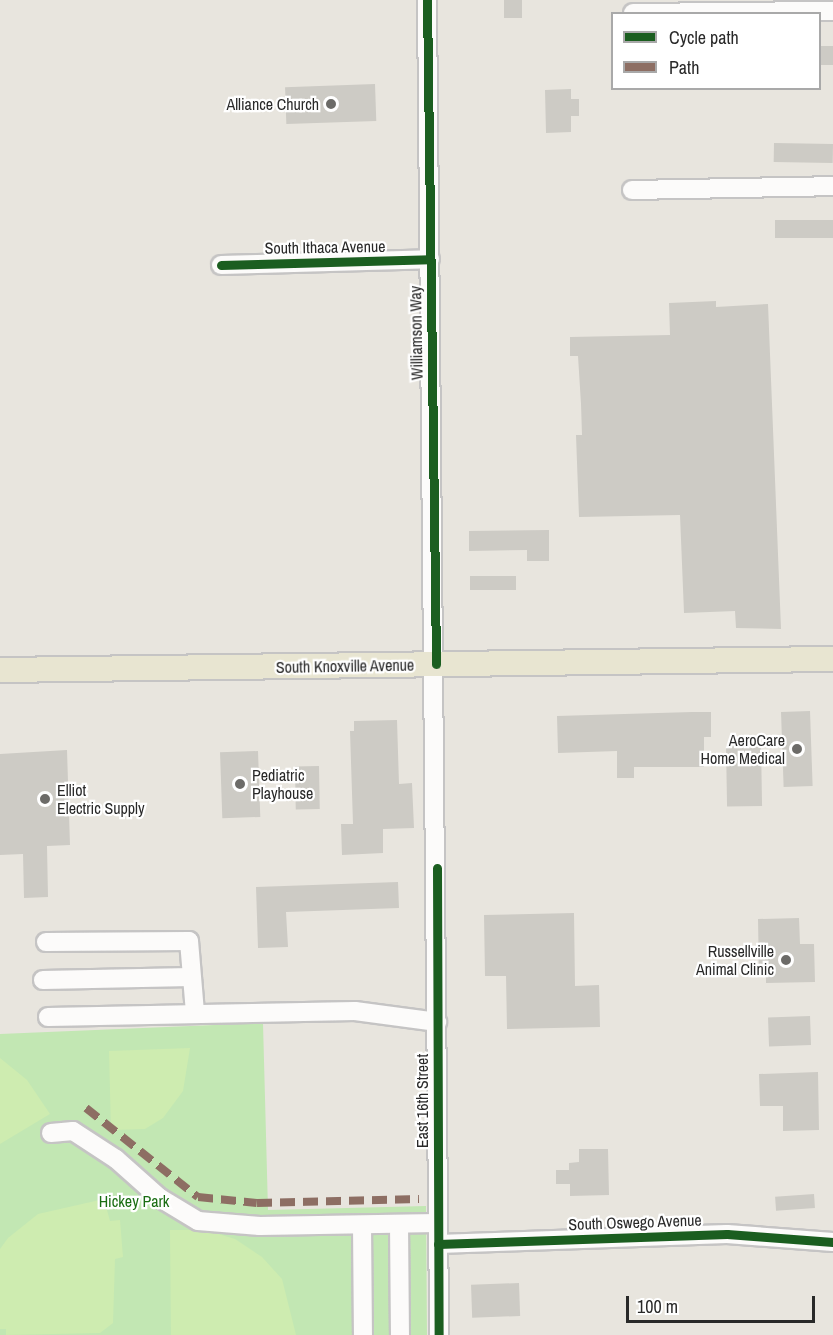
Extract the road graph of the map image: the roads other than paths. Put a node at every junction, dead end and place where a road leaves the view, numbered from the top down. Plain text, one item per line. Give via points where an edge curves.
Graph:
1 (427, 0) edge
2 (833, 11) edge
3 (733, 12) edge
4 (833, 186) edge
5 (632, 190) dead end
6 (429, 259) junction
7 (221, 265) dead end
8 (833, 659) edge
9 (436, 664) junction
10 (0, 670) edge
11 (46, 942) dead end
12 (191, 977) junction
13 (43, 980) dead end
14 (195, 1013) junction
15 (48, 1017) dead end
16 (437, 1022) junction
17 (51, 1133) dead end
18 (437, 1223) junction
19 (399, 1224) junction
20 (362, 1225) junction
21 (833, 1242) edge
22 (438, 1244) junction
23 (363, 1335) edge
24 (400, 1335) edge
25 (439, 1335) edge

1 - 6 street, Williamson Way
2 - 3 street
4 - 5 street
6 - 7 street, South Ithaca Avenue
6 - 9 street, Williamson Way
8 - 9 main road, South Knoxville Avenue
9 - 10 main road, South Knoxville Avenue
9 - 16 street, East 16th Street
11 - 12 street via 189,941
12 - 13 street
12 - 14 street
14 - 15 street
14 - 16 street via 355,1011
16 - 18 street, East 16th Street
17 - 20 street via 73,1131 116,1159 160,1198 198,1221 260,1226
18 - 19 street
18 - 22 street, East 16th Street
19 - 20 street
19 - 24 street
20 - 23 street
21 - 22 street, South Oswego Avenue via 727,1234
22 - 25 street, East 16th Street

